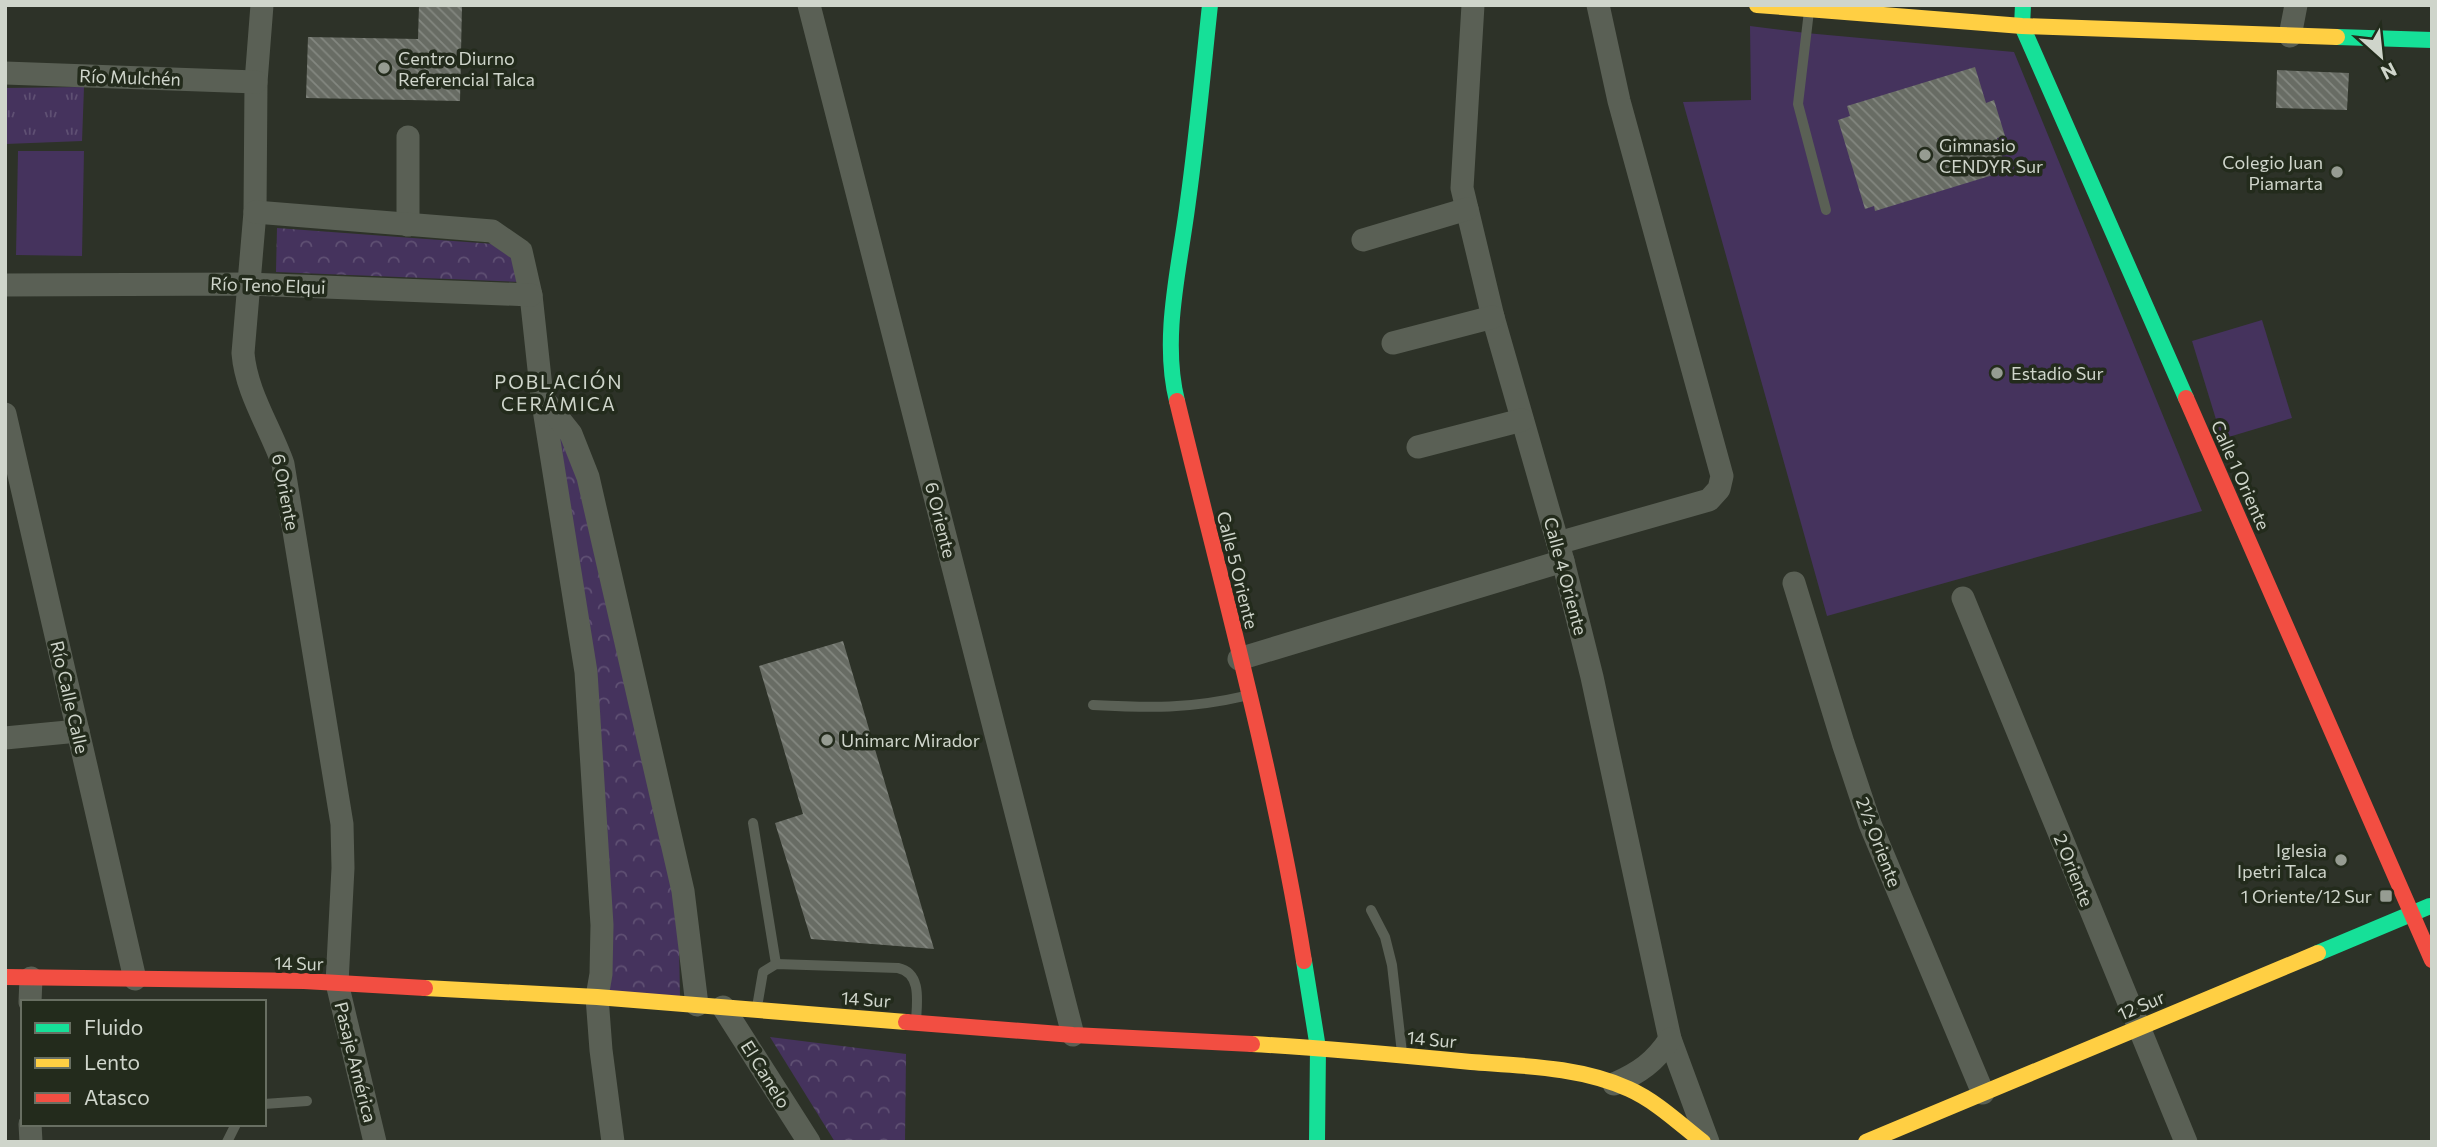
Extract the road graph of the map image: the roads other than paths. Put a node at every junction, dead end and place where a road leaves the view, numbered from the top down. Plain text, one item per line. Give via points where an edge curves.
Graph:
1 (262, 5) edge
2 (808, 5) edge
3 (1210, 5) edge
4 (1473, 5) edge
5 (1598, 5) edge
6 (1757, 5) edge
7 (2023, 5) edge
8 (2296, 5) edge
9 (1809, 10) junction
10 (2022, 26) junction
11 (2290, 36) junction
12 (2432, 40) edge
13 (5, 73) edge
14 (256, 82) junction
15 (408, 137) dead end
16 (1467, 209) junction
17 (1826, 210) dead end
18 (255, 212) junction
19 (408, 225) junction
20 (1363, 240) dead end
21 (250, 284) junction
22 (5, 285) edge
23 (531, 295) junction
24 (1493, 317) junction
25 (1393, 343) dead end
26 (542, 397) junction
27 (5, 414) edge
28 (1522, 420) junction
29 (1418, 447) dead end
30 (1560, 552) junction
31 (1794, 583) dead end
32 (1963, 598) dead end
33 (1239, 659) junction
34 (1248, 695) junction
35 (1093, 705) dead end
36 (78, 731) junction
37 (5, 738) edge
38 (753, 823) dead end
39 (2432, 905) edge
40 (1371, 910) dead end
41 (2413, 913) junction
42 (2432, 960) edge
43 (776, 964) junction
44 (5, 977) edge
45 (31, 978) junction
46 (135, 979) junction
47 (337, 983) junction
48 (597, 997) junction
49 (30, 1000) edge
50 (697, 1005) junction
51 (723, 1007) junction
52 (757, 1010) junction
53 (916, 1023) junction
54 (2139, 1027) junction
55 (1073, 1035) junction
56 (1670, 1039) junction
57 (1318, 1048) junction
58 (1402, 1055) junction
59 (1614, 1083) junction
60 (1983, 1093) junction
61 (307, 1101) dead end
62 (266, 1104) edge
63 (235, 1126) edge
64 (1874, 1140) edge
65 (227, 1142) edge
66 (375, 1142) edge
67 (613, 1142) edge
68 (808, 1142) edge
69 (1317, 1142) edge
70 (1706, 1142) edge
71 (2186, 1142) edge

1 - 14 street, 6 Oriente
2 - 55 street, 6 Oriente
3 - 33 main road, Calle 5 Oriente via 1170,357
4 - 16 street, Calle 4 Oriente via 1462,188
5 - 30 street via 1619,101 1722,477 1719,489 1709,499
6 - 9 main road
7 - 10 main road, Calle 1 Oriente
8 - 11 street
9 - 10 main road
9 - 17 lane via 1798,104
10 - 11 main road
10 - 41 main road, Calle 1 Oriente
11 - 12 main road
13 - 14 street, Río Mulchén
14 - 18 street, 6 Oriente
15 - 19 street
16 - 20 street
16 - 24 street, Calle 4 Oriente
18 - 19 street
18 - 21 street, 6 Oriente
19 - 23 street via 492,231 521,251
21 - 22 street, Río Teno Elqui
21 - 23 street, Río Teno Elqui
21 - 47 street, 6 Oriente via 244,367 283,464 342,824
23 - 26 street
24 - 25 street
24 - 28 street, Calle 4 Oriente
26 - 48 street via 586,672 602,925
26 - 50 street via 571,434 588,477 683,891
27 - 36 street, Río Calle Calle
28 - 29 street
28 - 30 street, Calle 4 Oriente
30 - 33 street
30 - 56 street, Calle 4 Oriente via 1592,677
31 - 60 street, 2½ Oriente via 1870,824
32 - 54 street, 2 Oriente
33 - 34 main road, Calle 5 Oriente
34 - 35 lane via 1182,707
34 - 57 main road, Calle 5 Oriente via 1296,911
36 - 37 street
36 - 46 street, Río Calle Calle
38 - 43 lane
39 - 41 main road, 12 Sur
40 - 58 lane via 1392,965
41 - 42 main road, Calle 1 Oriente
41 - 54 main road, 12 Sur
43 - 52 lane via 763,972
43 - 53 lane via 905,970 914,978
44 - 45 main road, 14 Sur
45 - 46 main road, 14 Sur
45 - 49 street
46 - 47 main road, 14 Sur via 247,986
47 - 48 main road, 14 Sur
47 - 66 street, Pasaje América
48 - 50 main road, 14 Sur
48 - 67 street
50 - 51 main road, 14 Sur
51 - 52 main road, 14 Sur
51 - 68 street, El Canelo
52 - 53 main road, 14 Sur
53 - 55 main road, 14 Sur
54 - 60 main road, 12 Sur
54 - 71 street, 2 Oriente
55 - 57 main road, 14 Sur
56 - 59 street via 1648,1067
56 - 70 street, Calle 4 Oriente
57 - 58 main road, 14 Sur
57 - 69 main road, Calle 5 Oriente
58 - 59 main road, 14 Sur via 1540,1069
59 - 70 main road, 14 Sur via 1651,1102
60 - 64 main road, 12 Sur
61 - 62 lane
63 - 65 lane

